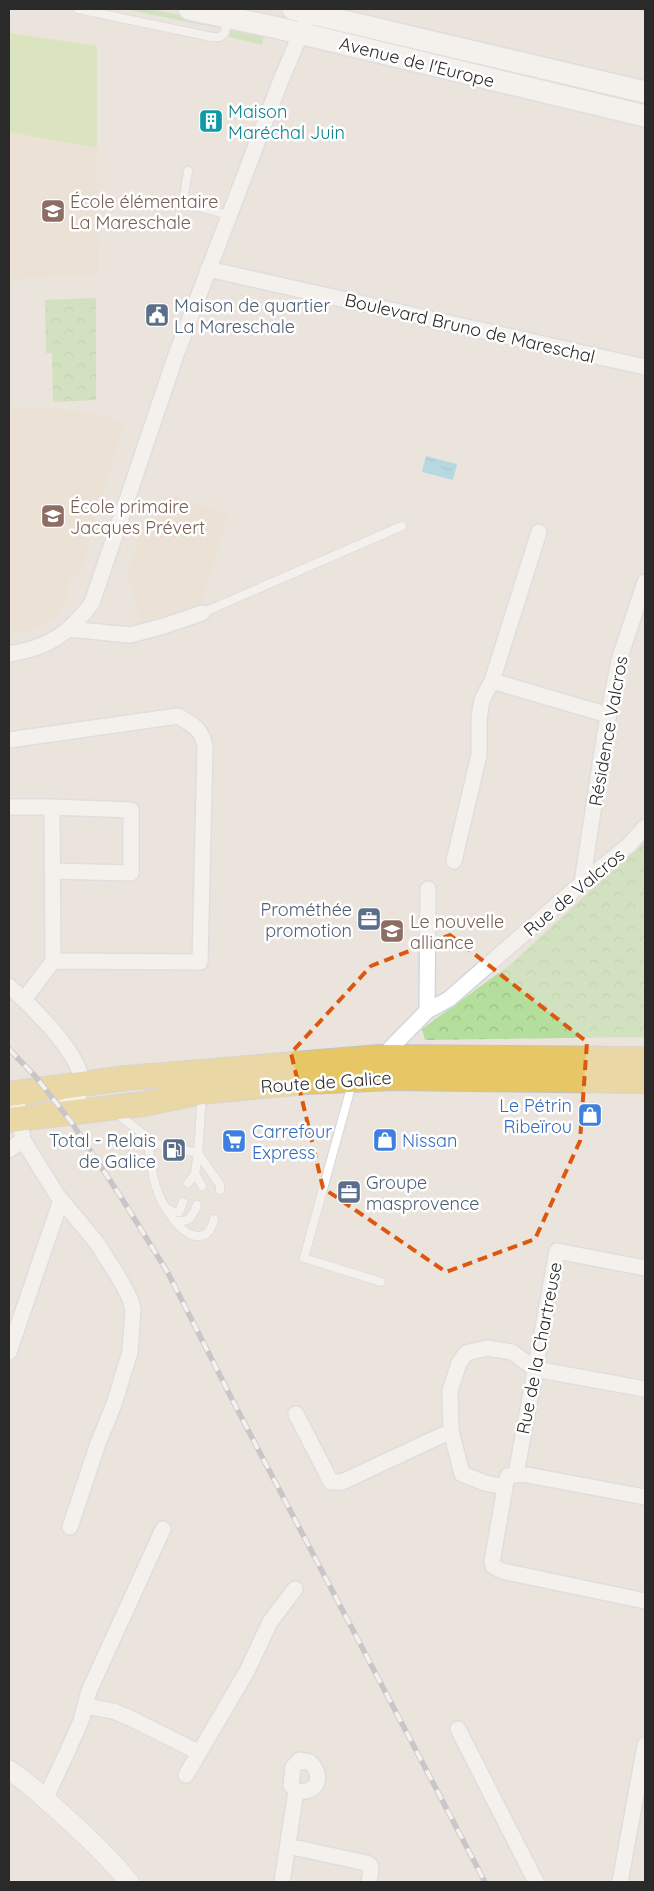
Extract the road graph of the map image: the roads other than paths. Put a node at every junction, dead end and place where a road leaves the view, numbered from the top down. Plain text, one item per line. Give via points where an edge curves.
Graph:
1 (78, 9) edge
2 (189, 9) edge
3 (305, 10) edge
4 (227, 17) junction
5 (301, 34) junction
6 (645, 92) edge
7 (645, 116) edge
8 (188, 171) dead end
9 (229, 215) junction
10 (208, 269) junction
11 (645, 368) edge
12 (402, 526) dead end
13 (538, 532) dead end
14 (645, 582) edge
15 (202, 613) joint
16 (70, 629) junction
17 (9, 654) edge
18 (492, 681) junction
19 (608, 715) junction
20 (9, 740) edge
21 (9, 807) edge
22 (52, 807) junction
23 (645, 827) edge
24 (454, 861) dead end
25 (52, 870) junction
26 (582, 883) junction
27 (428, 889) dead end
28 (53, 961) junction
29 (9, 986) edge
30 (26, 996) junction
31 (427, 1011) junction
32 (645, 1058) edge
33 (372, 1071) junction
34 (645, 1082) edge
35 (82, 1083) junction
36 (202, 1092) junction
37 (13, 1093) edge
38 (110, 1108) junction
39 (23, 1124) edge
40 (147, 1137) junction
41 (9, 1150) edge
42 (198, 1153) junction
43 (195, 1174) junction
44 (188, 1183) dead end
45 (202, 1186) dead end
46 (220, 1190) dead end
47 (60, 1200) junction
48 (183, 1202) dead end
49 (197, 1205) dead end
50 (168, 1209) junction
51 (214, 1219) dead end
52 (174, 1220) junction
53 (645, 1268) edge
54 (381, 1282) dead end
55 (9, 1352) edge
56 (535, 1369) junction
57 (645, 1389) edge
58 (296, 1414) dead end
59 (451, 1431) junction
60 (509, 1481) junction
61 (645, 1497) edge
62 (70, 1527) dead end
63 (163, 1529) dead end
64 (295, 1589) dead end
65 (645, 1601) edge
66 (85, 1706) junction
67 (458, 1729) dead end
68 (645, 1745) edge
69 (198, 1752) junction
70 (9, 1770) edge
71 (186, 1775) dead end
72 (296, 1791) dead end
73 (45, 1799) junction
74 (288, 1846) junction
75 (129, 1882) edge
76 (282, 1882) edge
77 (369, 1882) edge
78 (536, 1882) edge
79 (620, 1882) edge

1 - 4 lane via 212,37 220,37 224,32
2 - 4 main road, Avenue de l'Europe
3 - 5 street
3 - 6 main road, Avenue de l'Europe
4 - 5 main road, Avenue de l'Europe
5 - 7 main road, Avenue de l'Europe
5 - 9 street
8 - 9 lane via 183,203
9 - 10 street
10 - 11 street, Boulevard Bruno de Mareschal
10 - 16 street via 92,603
12 - 15 lane
13 - 18 street
14 - 19 street, Résidence Valcros via 619,660
15 - 16 street via 130,635
16 - 17 street via 46,645
18 - 19 street
18 - 24 street via 482,700 480,754
19 - 26 street, Résidence Valcros
20 - 28 street via 178,716 194,725 205,746 200,962
21 - 22 street
22 - 25 street
22 - 25 street via 131,810 131,873
23 - 26 street, Rue de Valcros via 629,845
25 - 28 street
26 - 31 street, Rue de Valcros via 448,999
27 - 31 street
28 - 30 street
29 - 30 street
30 - 35 street via 71,1052
31 - 33 street, Rue de Valcros
32 - 33 main road, Route de Galice
33 - 34 main road, Route de Galice
33 - 35 main road, Route de Galice via 231,1068
33 - 36 main road, Route de Galice via 306,1082
33 - 54 lane via 350,1091 304,1258
35 - 37 main road, Route de Galice
35 - 39 street via 76,1102
36 - 38 main road, Route de Galice
36 - 42 lane
37 - 39 street
38 - 39 main road, Route de Galice
38 - 40 lane
39 - 41 street
39 - 47 street
40 - 42 lane via 156,1144
40 - 50 lane via 156,1187
42 - 43 lane
42 - 46 lane via 220,1185
43 - 44 lane
43 - 45 lane
47 - 55 street
47 - 62 street via 97,1243 122,1283 130,1299 133,1321 130,1352
48 - 50 lane via 179,1212
49 - 52 lane via 189,1220
50 - 52 lane
51 - 52 lane via 209,1232 198,1236 186,1234
53 - 56 street, Rue de la Chartreuse via 557,1251
56 - 57 street
56 - 59 street via 512,1352 487,1348 466,1353 459,1363 450,1391
56 - 60 street, Rue de la Chartreuse
58 - 59 street via 331,1482 335,1483
59 - 60 street via 462,1474 485,1483
60 - 61 street
60 - 65 street via 492,1557 493,1566 502,1571
63 - 66 street
64 - 69 street via 270,1622 247,1671
66 - 69 street via 128,1717
66 - 73 street
67 - 78 street
68 - 79 street
69 - 71 street
70 - 73 street
72 - 74 street
73 - 75 street via 118,1867
74 - 76 street
74 - 77 street via 366,1863 371,1868

